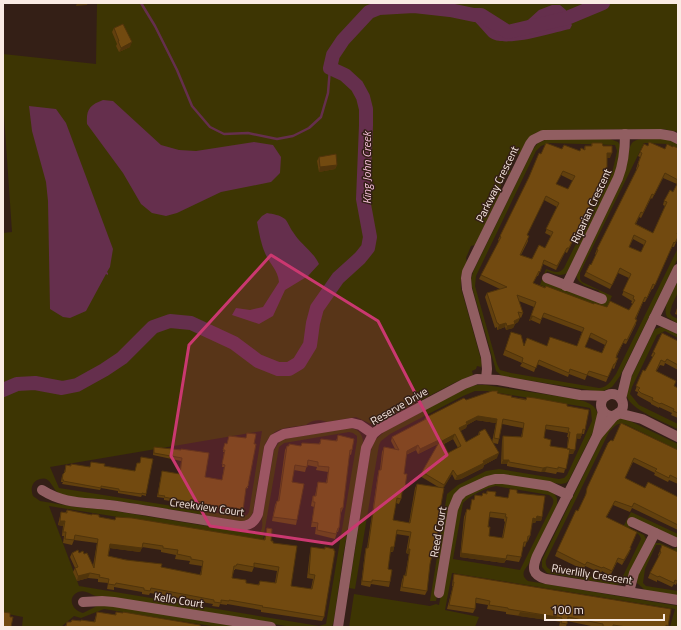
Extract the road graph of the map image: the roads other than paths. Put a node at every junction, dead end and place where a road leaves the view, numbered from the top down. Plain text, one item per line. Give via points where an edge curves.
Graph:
1 (625, 134) junction
2 (678, 139) edge
3 (678, 269) edge
4 (547, 278) dead end
5 (566, 286) junction
6 (602, 299) dead end
7 (654, 318) junction
8 (678, 329) edge
9 (627, 374) junction
10 (486, 378) junction
11 (621, 401) junction
12 (605, 402) junction
13 (616, 414) junction
14 (642, 419) junction
15 (373, 434) junction
16 (597, 436) junction
17 (678, 437) edge
18 (42, 490) dead end
19 (568, 495) junction
20 (632, 522) dead end
21 (655, 533) junction
22 (675, 542) dead end
23 (629, 592) junction
24 (439, 593) dead end
25 (678, 600) edge
26 (83, 602) dead end
27 (271, 627) edge
28 (338, 627) edge

1 - 2 street, Parkway Crescent via 660,134
1 - 5 street, Riparian Crescent via 623,166
1 - 10 street, Parkway Crescent via 543,135 530,144 467,272 467,289 487,363
3 - 7 street
4 - 5 street
5 - 6 street
7 - 8 street
7 - 9 street
9 - 11 street
9 - 12 street via 615,386
10 - 12 street, Reserve Drive
10 - 15 street, Reserve Drive via 464,384
11 - 12 street via 616,395
11 - 13 street via 622,409
11 - 14 street
12 - 13 street via 608,415
12 - 16 street, Riverlilly Crescent
13 - 14 street
13 - 16 street, Riverlilly Crescent
14 - 17 street
15 - 18 street, Creekview Court via 352,423 284,434 274,439 269,448 258,514 251,524 246,526 65,500
15 - 28 street, Reserve Drive via 366,448
16 - 19 street, Riverlilly Crescent
19 - 23 street, Riverlilly Crescent via 535,562 536,574 548,580
19 - 24 street, Reed Court via 549,486 502,479 487,480 463,492 453,509
20 - 21 street
21 - 22 street
21 - 23 street via 634,573
23 - 25 street, Riverlilly Crescent
26 - 27 street, Kello Court via 114,602

